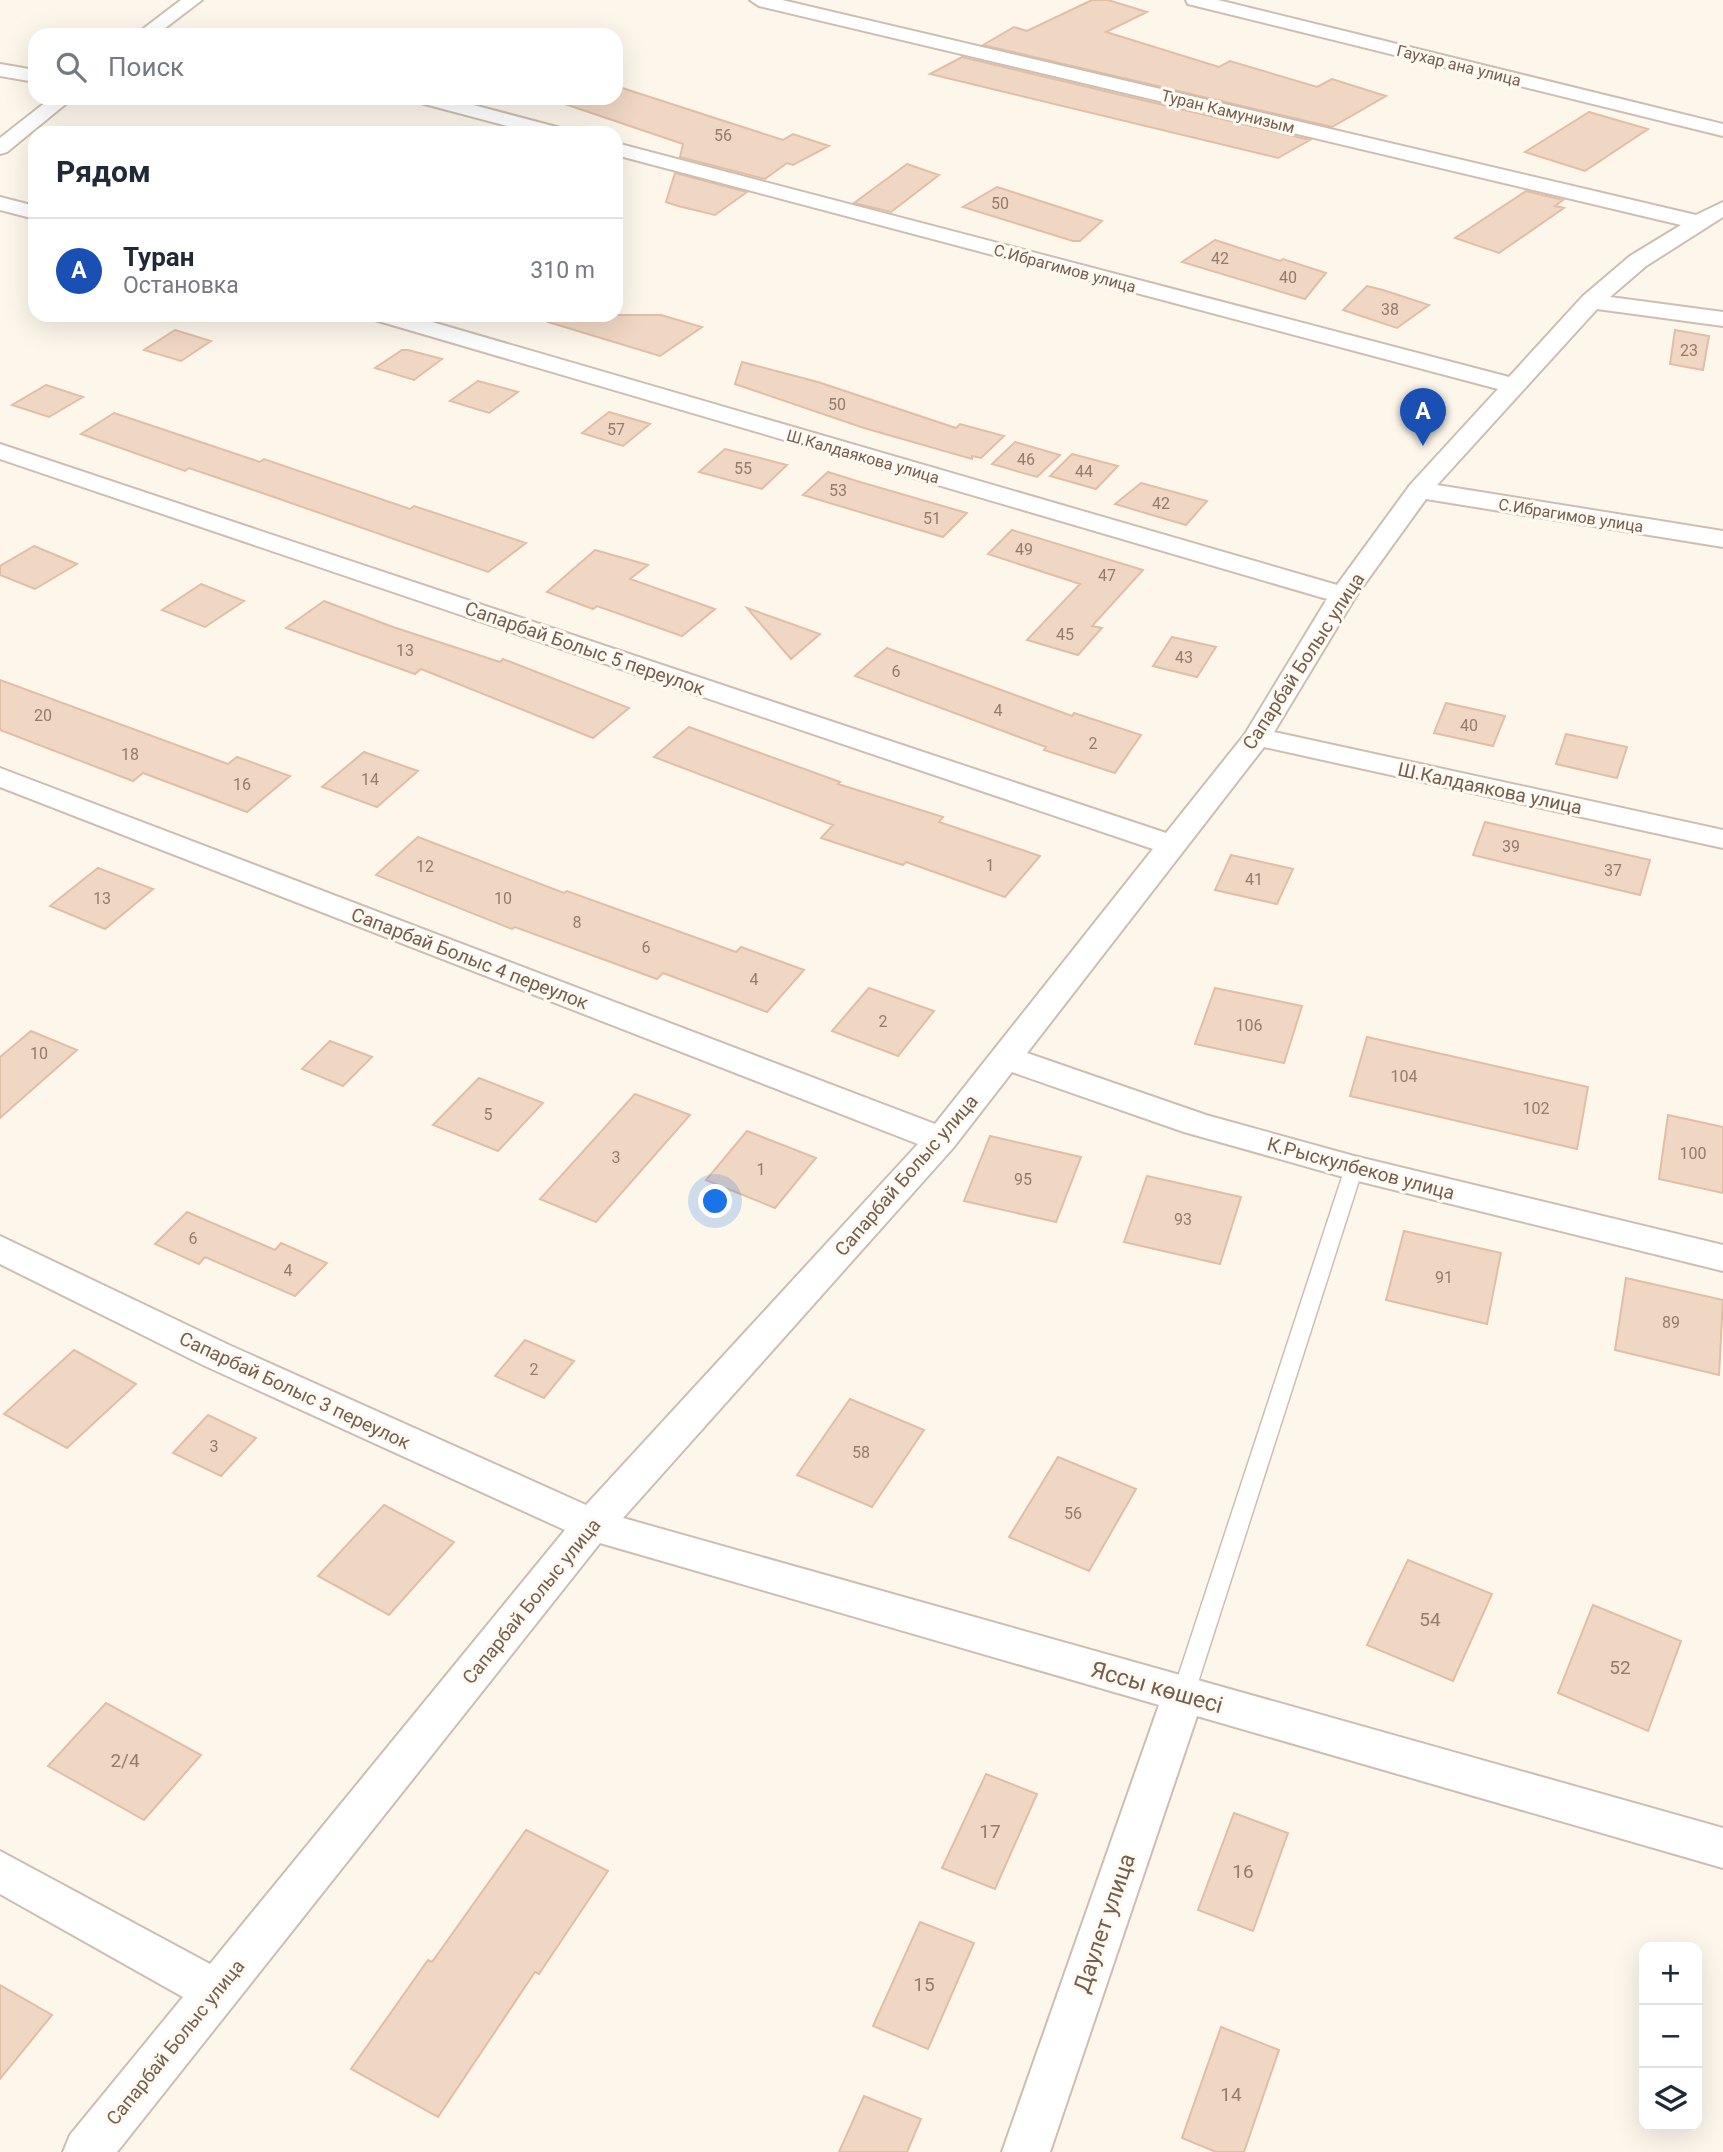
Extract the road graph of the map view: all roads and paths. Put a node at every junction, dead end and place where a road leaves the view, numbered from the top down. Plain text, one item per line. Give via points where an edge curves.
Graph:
1 (193, 0) edge
2 (759, 0) edge
3 (1195, 0) edge
4 (153, 28) edge
5 (0, 70) edge
6 (28, 75) edge
7 (54, 105) edge
8 (451, 105) edge
9 (530, 126) edge
10 (1723, 130) edge
11 (0, 148) edge
12 (623, 151) edge
13 (0, 203) edge
14 (28, 211) edge
15 (1710, 215) edge
16 (1591, 300) junction
17 (1723, 319) edge
18 (407, 322) edge
19 (1514, 386) junction
20 (0, 451) edge
21 (1419, 490) junction
22 (1723, 539) edge
23 (1343, 595) junction
24 (1257, 737) junction
25 (0, 777) edge
26 (1723, 839) edge
27 (1171, 845) junction
28 (1006, 1058) junction
29 (941, 1140) junction
30 (1354, 1168) junction
31 (0, 1249) edge
32 (1723, 1258) edge
33 (592, 1525) junction
34 (1183, 1695) junction
35 (1723, 1848) edge
36 (0, 1871) edge
37 (215, 1991) junction
38 (87, 2152) edge
39 (1026, 2152) edge

1 - 4 street
2 - 15 street, Туран Камунизым
3 - 10 street, Гаухар ана улица
5 - 6 street
7 - 11 street
8 - 9 street
12 - 19 street, С.Ибрагимов улица
13 - 14 street
15 - 16 street, Сапарбай Болыс улица via 1638,261
16 - 17 street
16 - 19 street, Сапарбай Болыс улица
18 - 23 street, Ш.Калдаякова улица
19 - 21 street, Сапарбай Болыс улица
20 - 27 street, Сапарбай Болыс 5 переулок
21 - 22 street, С.Ибрагимов улица
21 - 23 street, Сапарбай Болыс улица
23 - 24 street, Сапарбай Болыс улица
24 - 26 street, Ш.Калдаякова улица
24 - 27 street, Сапарбай Болыс улица
25 - 29 street, Сапарбай Болыс 4 переулок
27 - 28 street, Сапарбай Болыс улица
28 - 29 street, Сапарбай Болыс улица
28 - 30 street, К.Рыскулбеков улица via 1196,1124
29 - 33 street, Сапарбай Болыс улица
30 - 32 street, К.Рыскулбеков улица
30 - 34 lane
31 - 33 street, Сапарбай Болыс 3 переулок via 216,1355
33 - 34 street, Яссы көшесі
33 - 37 street, Сапарбай Болыс улица
34 - 35 street, Яссы көшесі
34 - 39 street, Даулет улица
36 - 37 street
37 - 38 street, Сапарбай Болыс улица

